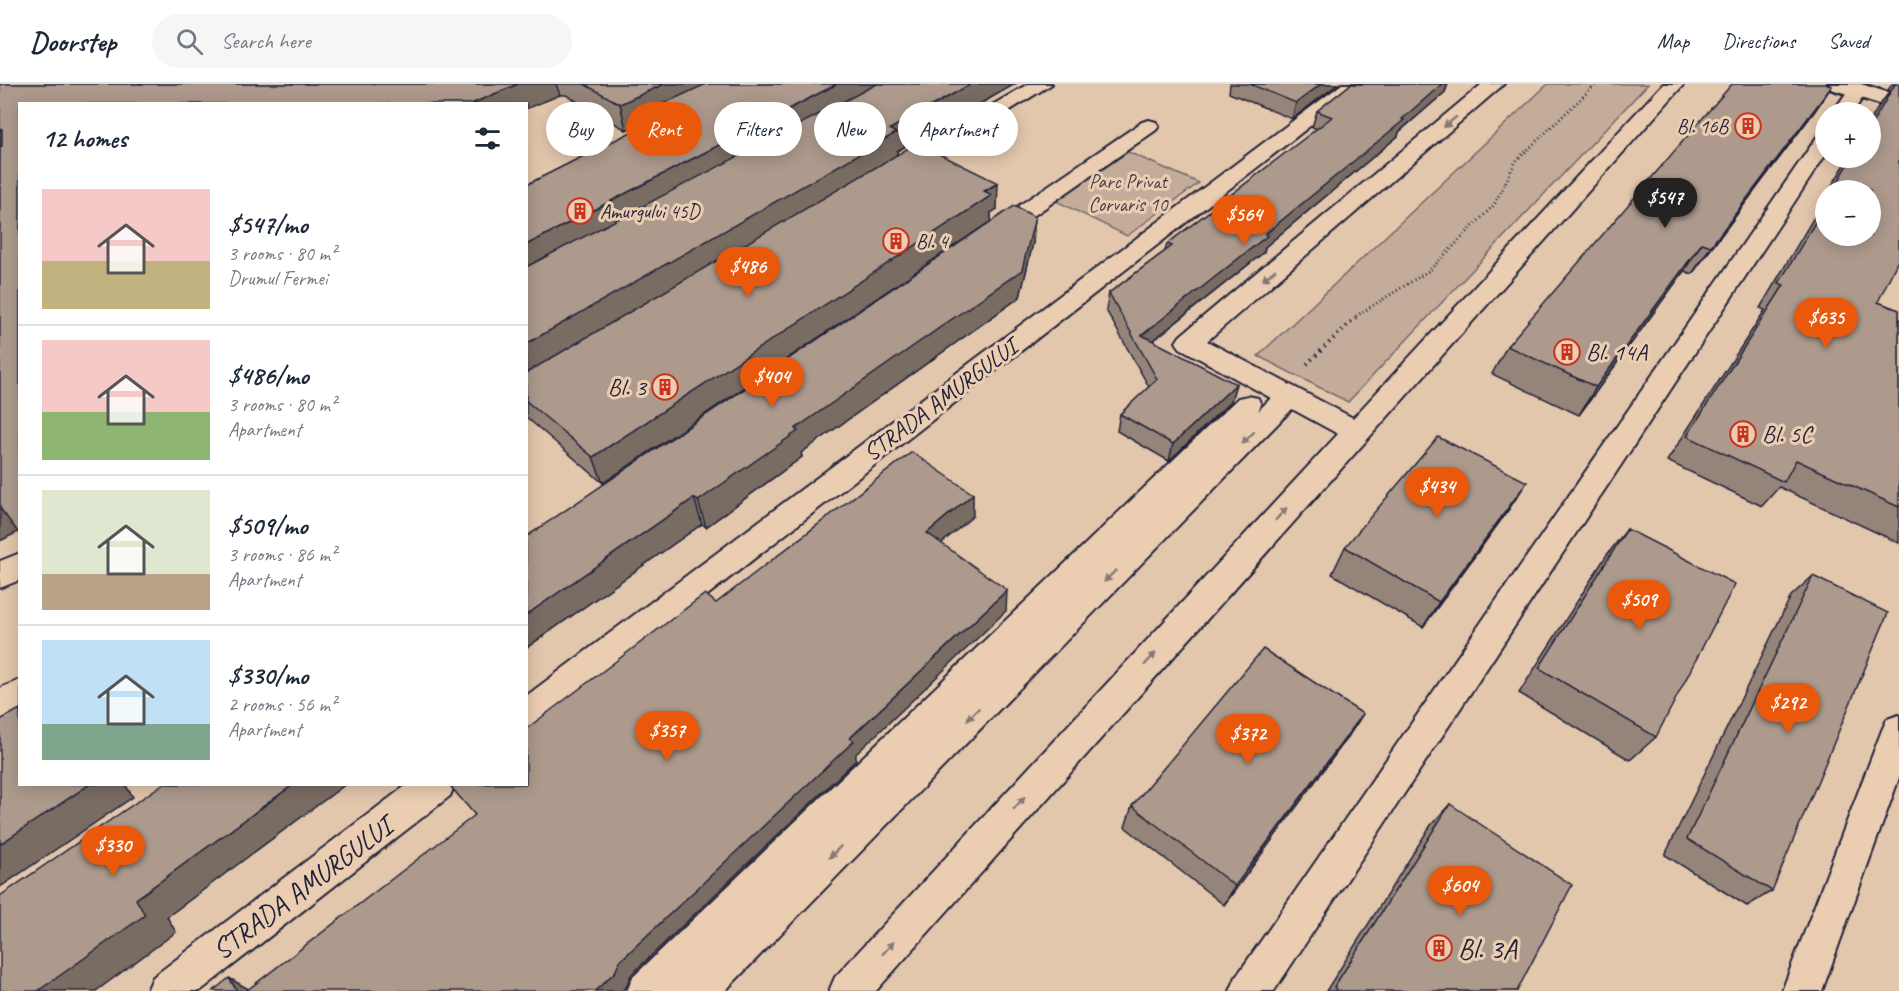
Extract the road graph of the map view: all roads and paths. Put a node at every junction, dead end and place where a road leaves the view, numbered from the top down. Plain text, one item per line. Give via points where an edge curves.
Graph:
1 (1042, 84) edge
2 (1354, 84) edge
3 (1494, 84) edge
4 (1596, 84) edge
5 (1674, 84) edge
6 (1848, 87) edge
7 (1845, 102) edge
8 (1899, 103) edge
9 (1149, 126) dead end
10 (1815, 154) edge
11 (880, 180) edge
12 (971, 248) edge
13 (1304, 367) dead end
14 (1289, 396) junction
15 (1248, 405) dead end
16 (1356, 432) junction
17 (18, 566) edge
18 (0, 576) edge
19 (18, 695) edge
20 (0, 706) edge
21 (528, 714) edge
22 (1899, 730) edge
23 (434, 786) edge
24 (167, 991) edge
25 (647, 991) edge
26 (698, 991) edge
27 (849, 991) edge
28 (1250, 991) edge
29 (1802, 991) edge

1 - 11 lane
2 - 21 lane, STRADA AMURGULUI
3 -> 14 lane via 1189,342
4 - 13 path via 1516,161 1494,205 1430,270 1355,316
5 - 16 lane
6 - 7 lane
6 - 8 street
9 - 12 lane
10 - 28 lane
14 - 16 lane
14 -> 26 lane
15 - 25 lane
27 -> 16 lane
17 - 18 lane
19 - 20 lane
22 - 29 lane
23 - 24 lane, STRADA AMURGULUI

